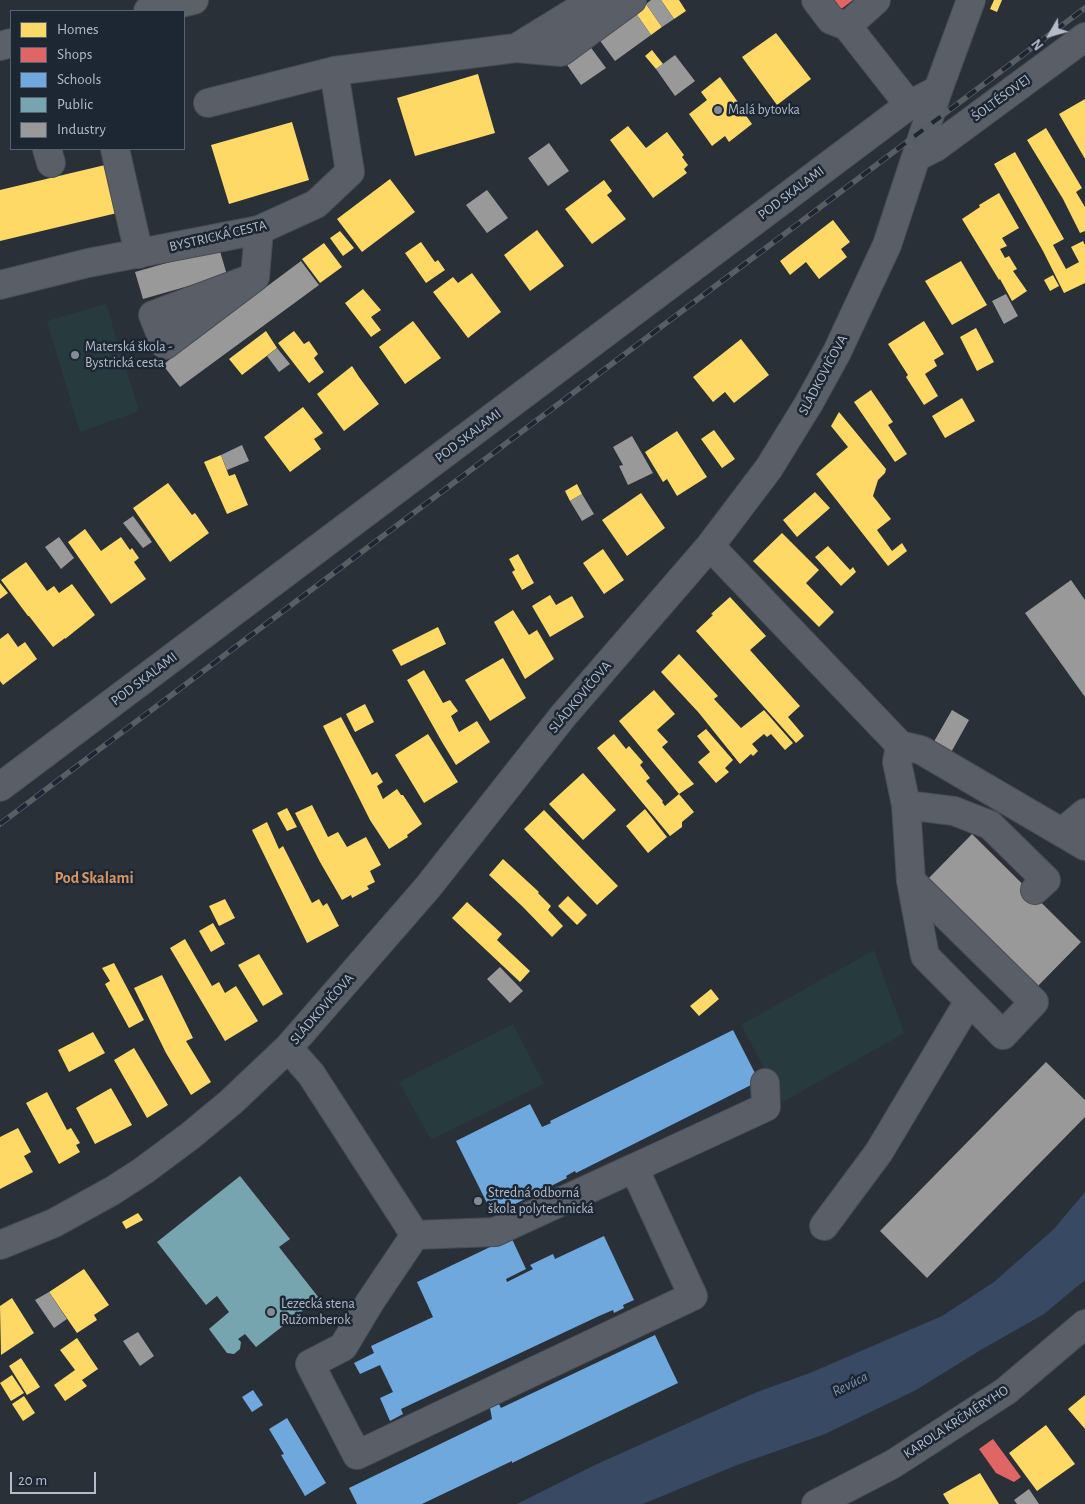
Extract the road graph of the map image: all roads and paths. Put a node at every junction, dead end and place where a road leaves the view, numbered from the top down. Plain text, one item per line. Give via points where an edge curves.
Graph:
1 (194, 0) edge
2 (594, 0) edge
3 (632, 0) edge
4 (816, 0) edge
5 (876, 0) edge
6 (971, 0) edge
7 (152, 10) edge
8 (847, 26) junction
9 (1085, 36) edge
10 (516, 48) junction
11 (334, 71) junction
12 (938, 90) junction
13 (208, 103) dead end
14 (909, 105) junction
15 (114, 150) edge
16 (916, 157) junction
17 (259, 230) junction
18 (139, 254) junction
19 (255, 277) dead end
20 (0, 285) edge
21 (710, 546) junction
22 (900, 744) junction
23 (0, 787) edge
24 (906, 805) junction
25 (1085, 813) edge
26 (1062, 832) junction
27 (1085, 846) edge
28 (911, 881) junction
29 (1035, 890) dead end
30 (969, 1002) junction
31 (288, 1048) junction
32 (765, 1083) dead end
33 (634, 1168) junction
34 (824, 1226) dead end
35 (415, 1235) junction
36 (0, 1246) edge
37 (1085, 1324) edge
38 (816, 1504) edge

1 - 7 main road
2 - 10 street
3 - 10 street via 561,52
4 - 8 street via 832,20
5 - 8 street
6 - 12 street, SLÁDKOVIČOVA
8 - 14 street
9 - 16 street, ŠOLTÉSOVEJ via 936,147
10 - 11 street
11 - 13 street
11 - 17 street, BYSTRICKÁ CESTA via 350,172 316,204
12 - 14 street, POD SKALAMI
12 - 16 street, SLÁDKOVIČOVA
14 - 23 street, POD SKALAMI
15 - 18 street
16 - 21 street, SLÁDKOVIČOVA via 887,244 837,352 769,468
17 - 18 street, BYSTRICKÁ CESTA
17 - 19 street
18 - 20 street, BYSTRICKÁ CESTA via 88,262
21 - 22 street
21 - 31 street, SLÁDKOVIČOVA via 563,716 428,887
22 - 24 street via 897,762
22 - 26 street via 921,750
24 - 28 street
24 - 29 street via 954,811 990,825 1046,880
25 - 26 street
26 - 27 street
28 - 30 street via 925,956
28 - 30 street via 1034,1002 1004,1035
30 - 34 street via 879,1152
31 - 35 street via 320,1088
31 - 36 street, SLÁDKOVIČOVA via 224,1108 143,1171 54,1223
32 - 33 street via 766,1107
33 - 35 street via 495,1232
33 - 35 street via 693,1296 357,1455 310,1364 343,1347
37 - 38 street, KAROLA KRČMÉRYHO via 1006,1391 893,1464

